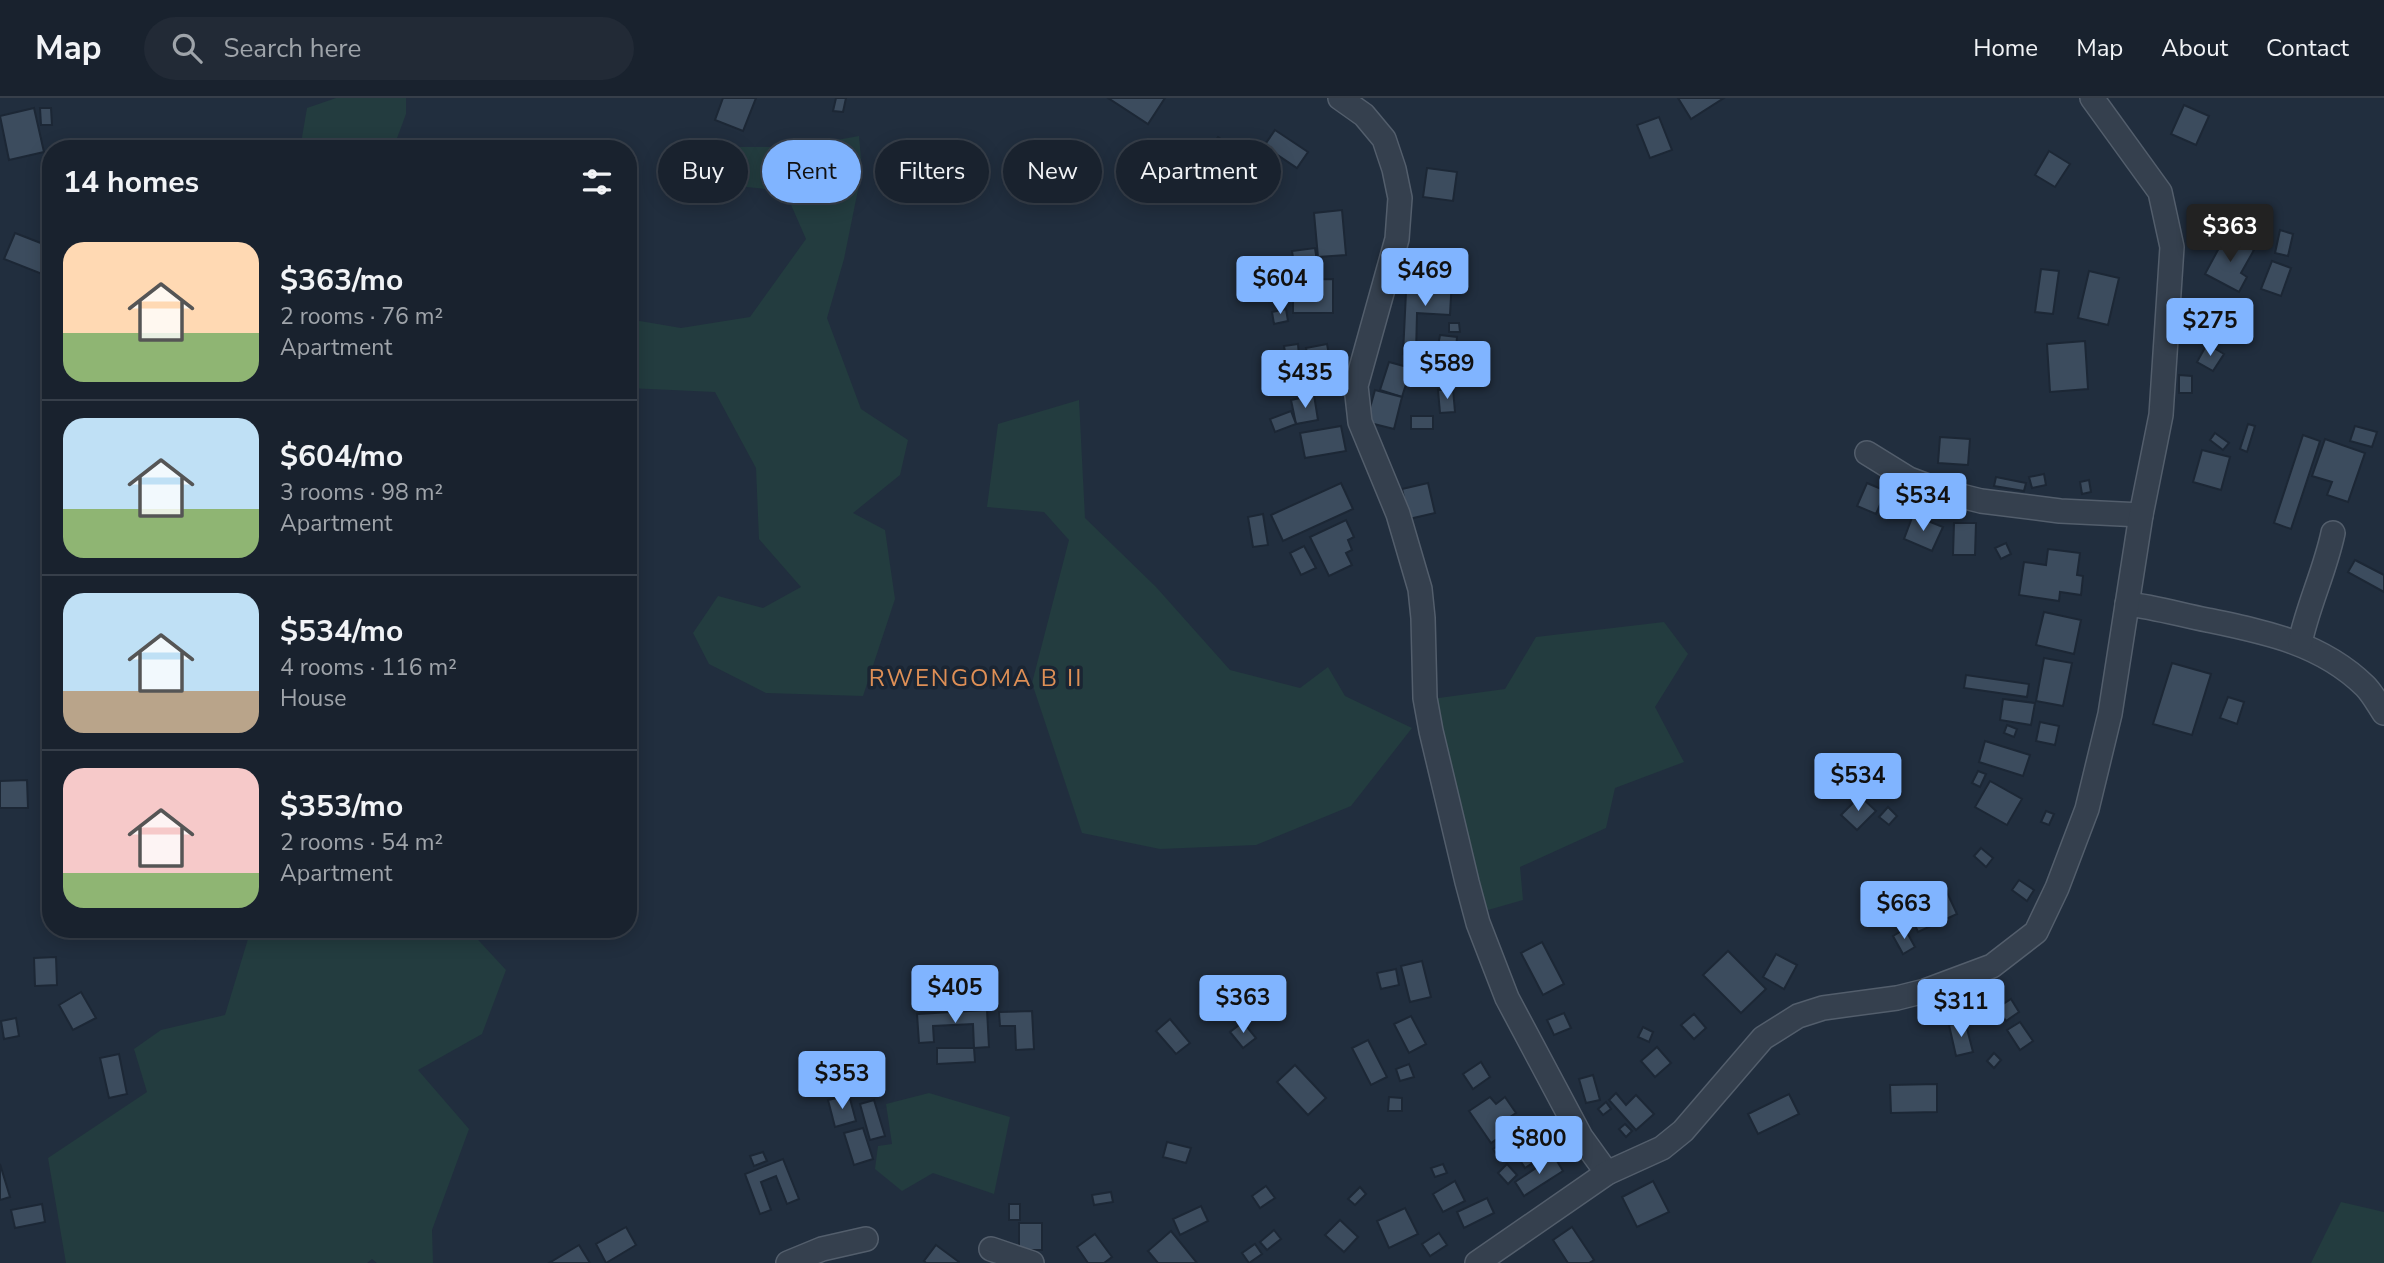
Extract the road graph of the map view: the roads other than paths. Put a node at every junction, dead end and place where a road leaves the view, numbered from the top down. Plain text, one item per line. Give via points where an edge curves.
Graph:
1 (1340, 98) edge
2 (2092, 98) edge
3 (1867, 453) dead end
4 (2141, 515) junction
5 (2333, 533) dead end
6 (2127, 604) junction
7 (2300, 643) junction
8 (2384, 713) edge
9 (1606, 1173) junction
10 (866, 1239) dead end
11 (991, 1249) dead end
12 (788, 1263) edge
13 (1032, 1263) edge
14 (1477, 1263) edge

1 - 9 street via 1364,115 1384,139 1400,198 1397,239 1356,386 1357,404 1420,589 1425,698 1466,882 1507,998 1581,1137
2 - 4 street via 2160,192 2172,247 2161,415
3 - 4 street via 1909,478 1981,501
4 - 6 street
5 - 7 street
6 - 7 street
6 - 9 street via 2110,714 2087,809 2036,932 1992,966 1925,991 1823,1008 1780,1025 1763,1038 1683,1131 1662,1148
7 - 8 street via 2365,687
9 - 14 street
10 - 12 street
11 - 13 street

